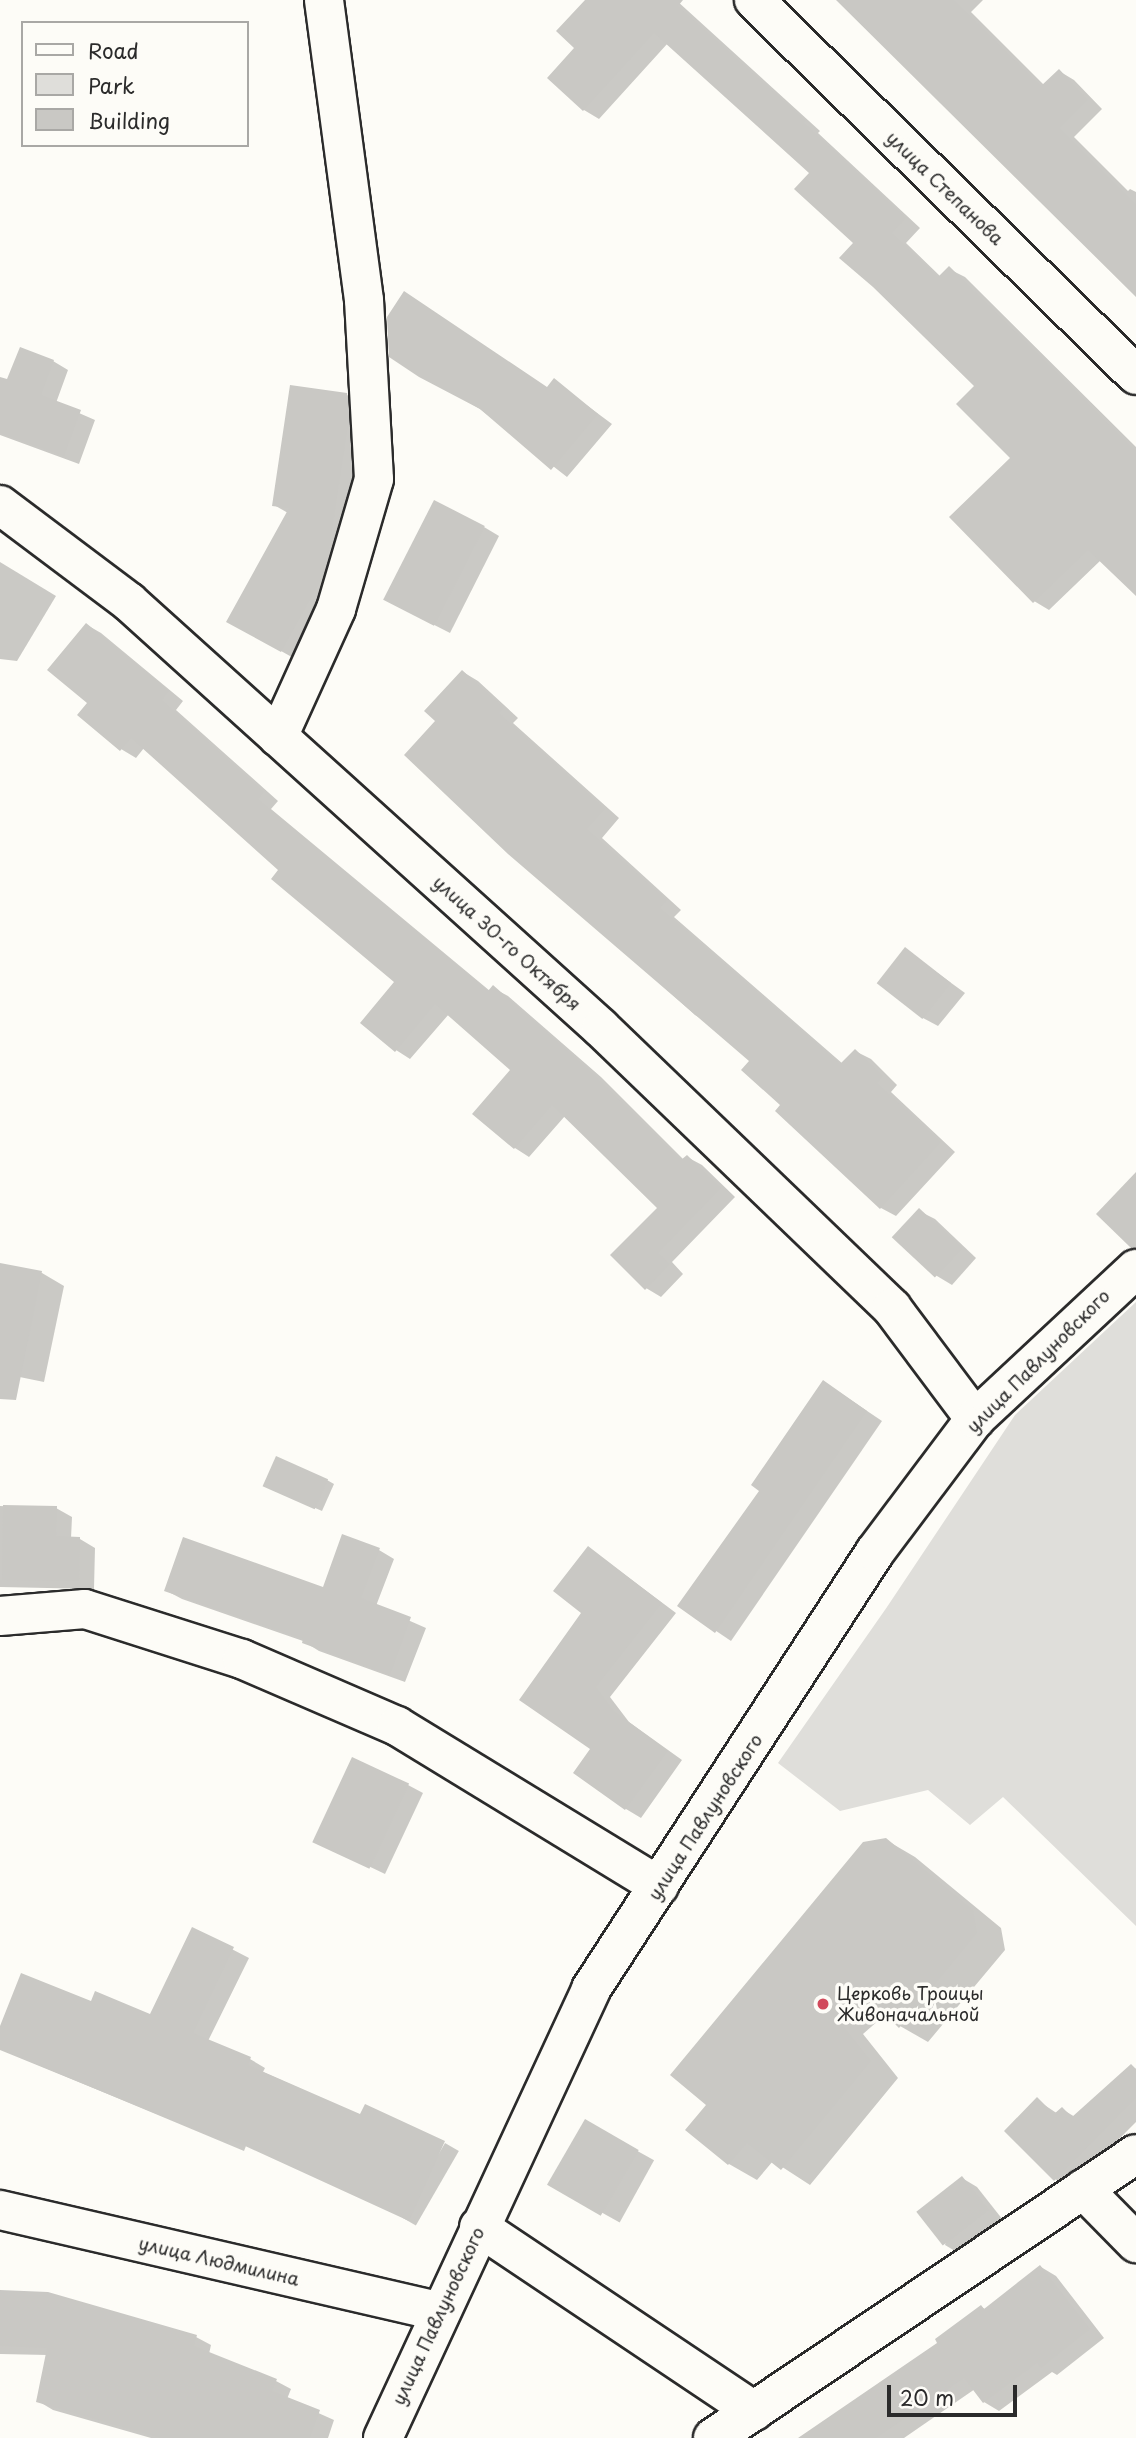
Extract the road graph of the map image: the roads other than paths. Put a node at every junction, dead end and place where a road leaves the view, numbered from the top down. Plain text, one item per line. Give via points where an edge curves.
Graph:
1 (324, 0) edge
2 (754, 0) edge
3 (1136, 375) edge
4 (0, 505) edge
5 (278, 737) junction
6 (1136, 1269) edge
7 (975, 1419) junction
8 (0, 1616) edge
9 (659, 1886) junction
10 (1136, 2154) edge
11 (1083, 2189) junction
12 (0, 2210) edge
13 (479, 2227) junction
14 (1136, 2243) edge
15 (439, 2311) junction
16 (754, 2411) junction
17 (383, 2438) edge
18 (713, 2438) edge

1 - 5 street via 364,300 373,479 336,609
2 - 3 street, улица Степанова
4 - 5 street, улица 30-го Октября via 129,602
5 - 7 street, улица 30-го Октября via 601,1028 892,1308
6 - 7 street, улица Павлуновского
7 - 9 street, улица Павлуновского via 875,1552
8 - 9 street via 85,1609 242,1659 397,1726
9 - 13 street, улица Павлуновского via 591,1989
10 - 11 street
11 - 14 street
11 - 16 street
12 - 15 street, улица Людмилина
13 - 15 street, улица Павлуновского
13 - 16 street
15 - 17 street, улица Павлуновского
16 - 18 street

